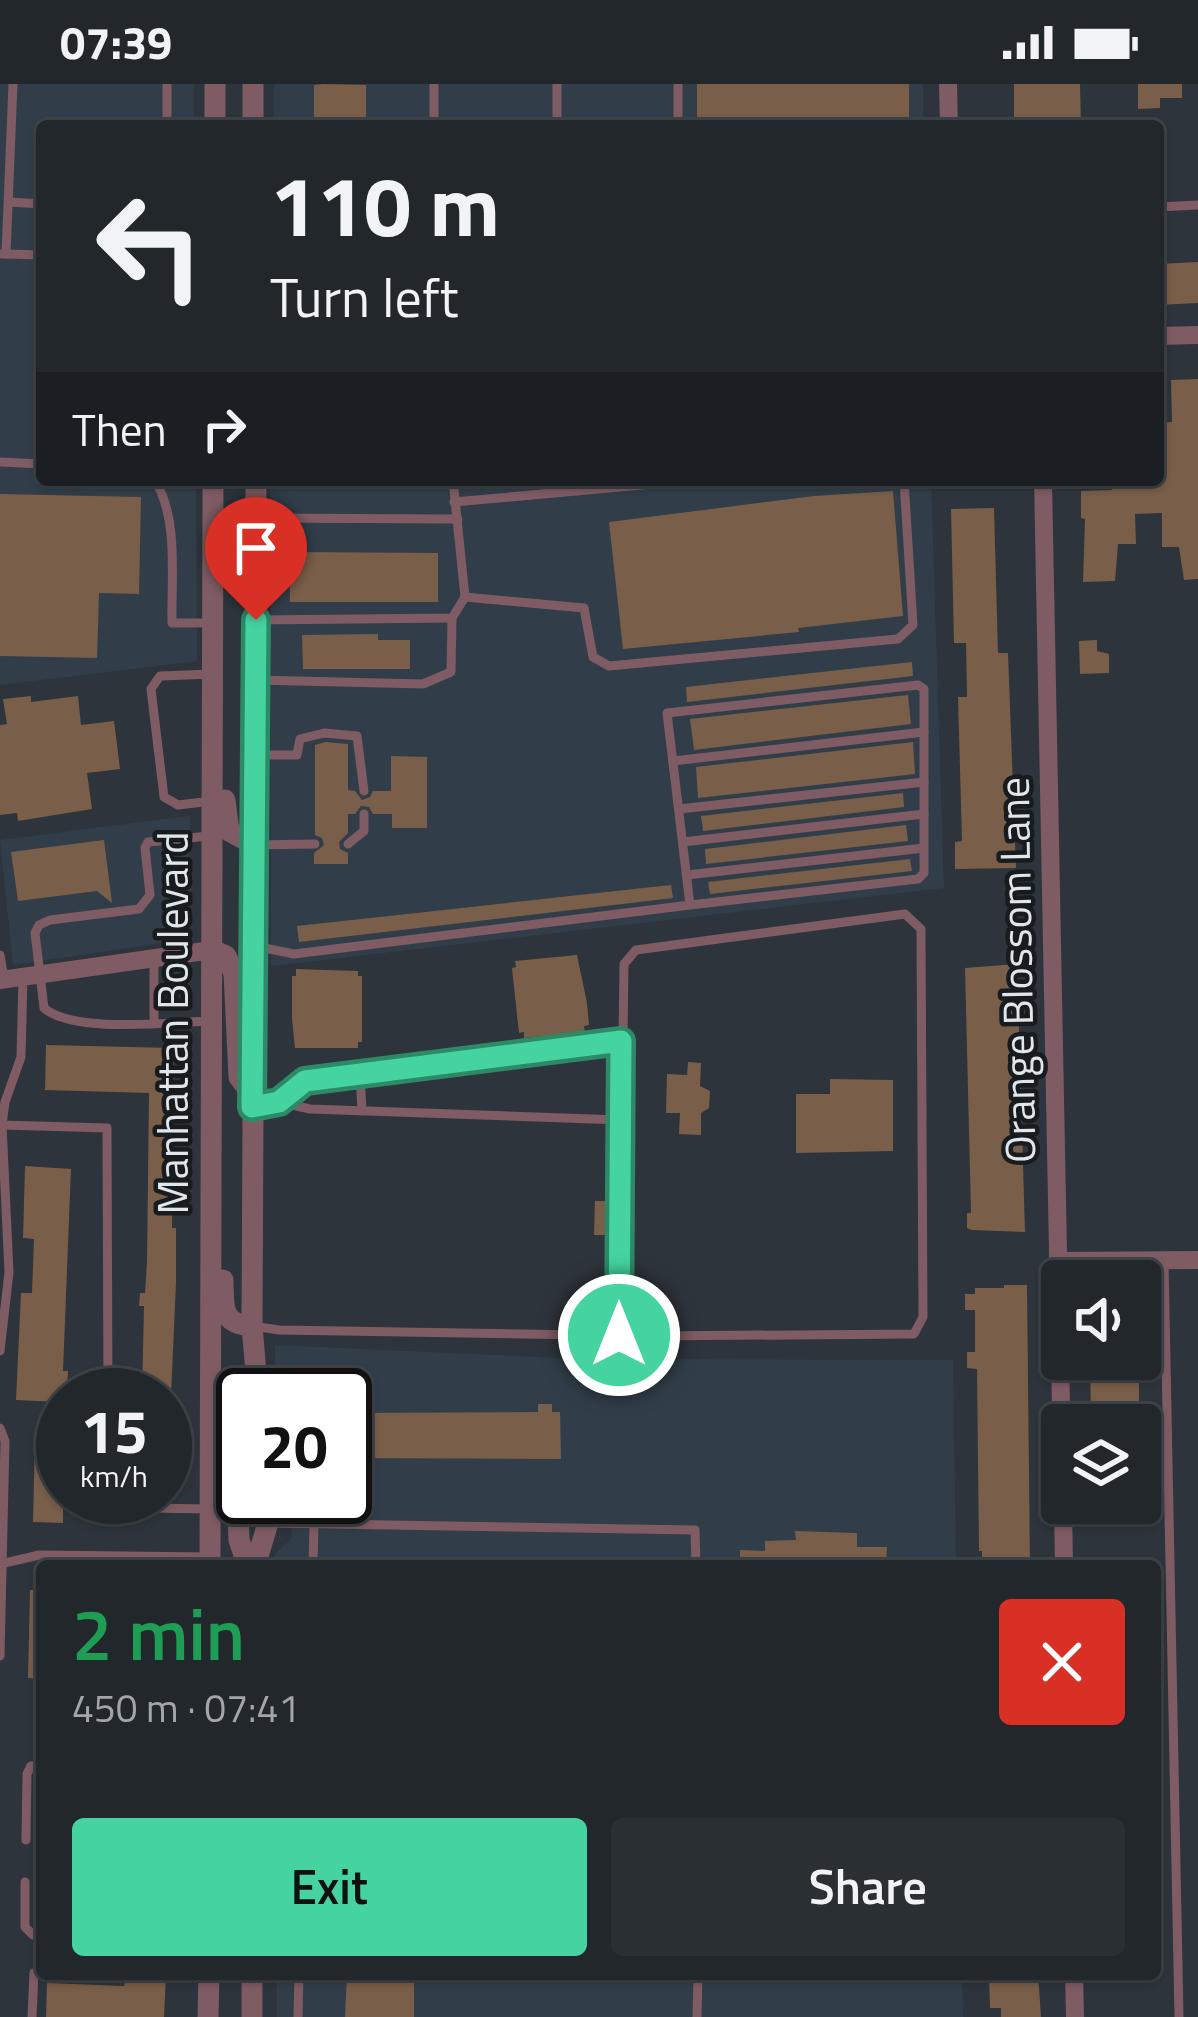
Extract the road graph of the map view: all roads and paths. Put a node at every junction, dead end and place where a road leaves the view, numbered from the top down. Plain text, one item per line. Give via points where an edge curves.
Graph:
1 (13, 84) edge
2 (167, 84) edge
3 (215, 84) edge
4 (237, 84) edge
5 (434, 84) edge
6 (557, 84) edge
7 (678, 84) edge
8 (948, 84) edge
9 (253, 104) edge
10 (166, 120) edge
11 (215, 120) edge
12 (434, 120) edge
13 (557, 120) edge
14 (678, 120) edge
15 (949, 120) edge
16 (9, 202) junction
17 (36, 204) edge
18 (1198, 205) edge
19 (1164, 207) edge
20 (3, 254) edge
21 (36, 255) edge
22 (1198, 335) edge
23 (1164, 336) edge
24 (0, 462) edge
25 (36, 464) edge
26 (158, 486) edge
27 (213, 486) edge
28 (256, 486) edge
29 (453, 486) edge
30 (561, 486) edge
31 (639, 486) edge
32 (904, 486) edge
33 (1043, 486) edge
34 (562, 494) junction
35 (454, 502) junction
36 (256, 518) junction
37 (458, 519) junction
38 (465, 598) junction
39 (452, 618) junction
40 (256, 620) junction
41 (213, 623) junction
42 (255, 680) junction
43 (213, 685) junction
44 (924, 732) junction
45 (255, 755) junction
46 (674, 761) junction
47 (924, 782) junction
48 (364, 790) dead end
49 (212, 801) junction
50 (679, 809) junction
51 (364, 814) dead end
52 (924, 814) junction
53 (212, 836) junction
54 (683, 842) junction
55 (314, 844) dead end
56 (348, 844) dead end
57 (254, 845) junction
58 (924, 848) junction
59 (687, 874) junction
60 (690, 905) junction
61 (254, 946) junction
62 (212, 950) junction
63 (0, 955) edge
64 (154, 958) junction
65 (17, 978) edge
66 (154, 1022) junction
67 (212, 1022) junction
68 (621, 1041) junction
69 (360, 1074) junction
70 (253, 1101) junction
71 (279, 1102) junction
72 (362, 1111) junction
73 (620, 1120) junction
74 (2, 1125) edge
75 (211, 1187) junction
76 (1058, 1260) edge
77 (1198, 1260) edge
78 (1164, 1261) joint
79 (253, 1325) junction
80 (619, 1335) junction
81 (0, 1351) edge
82 (108, 1368) edge
83 (256, 1368) edge
84 (0, 1428) edge
85 (211, 1439) junction
86 (192, 1506) edge
87 (210, 1508) junction
88 (267, 1524) edge
89 (314, 1524) edge
90 (372, 1524) edge
91 (1063, 1524) edge
92 (161, 1560) edge
93 (210, 1560) edge
94 (249, 1560) edge
95 (254, 1560) edge
96 (313, 1560) edge
97 (696, 1560) edge
98 (1064, 1560) edge
99 (1, 1564) edge
100 (0, 1656) edge
101 (36, 1766) edge
102 (26, 1840) dead end
103 (25, 1882) dead end
104 (36, 1935) edge
105 (36, 1973) edge
106 (209, 1980) edge
107 (252, 1980) edge
108 (299, 1980) edge
109 (698, 1980) edge
110 (1074, 1980) edge
111 (32, 2017) edge
112 (208, 2017) edge
113 (252, 2017) edge
114 (298, 2017) edge
115 (698, 2017) edge
116 (1075, 2017) edge
117 (1179, 2017) edge

1 - 16 lane
2 - 10 lane
3 - 11 street
4 - 9 street
5 - 12 lane
6 - 13 lane
7 - 14 lane
8 - 15 street
16 - 17 lane
16 - 20 lane
18 - 19 lane
20 - 21 lane
22 - 23 street
24 - 25 lane
26 - 41 lane via 170,534 172,623
27 - 41 street, Manhattan Boulevard
28 - 36 street, Manhattan Boulevard
29 - 35 lane
30 - 34 lane
31 - 34 lane
32 - 38 lane via 913,625 898,638 609,666 593,657 584,608
33 - 76 street, Orange Blossom Lane
34 - 35 lane
35 - 37 lane
36 - 37 lane
36 - 40 street, Manhattan Boulevard
37 - 38 lane
38 - 39 lane
39 - 40 lane
39 - 42 lane via 451,672 423,684
40 - 42 street, Manhattan Boulevard
41 - 43 street, Manhattan Boulevard
42 - 45 street, Manhattan Boulevard
43 - 49 street, Manhattan Boulevard
43 - 49 lane via 160,676 152,689 164,797 178,806
43 - 57 street via 225,727 226,825
44 - 46 lane
44 - 46 lane via 918,685 667,713
44 - 47 lane
45 - 48 lane via 297,755 300,739 324,733 357,736
45 - 57 street, Manhattan Boulevard
46 - 50 lane
47 - 50 lane
47 - 52 lane
49 - 53 street, Manhattan Boulevard
50 - 54 lane
51 - 56 lane via 364,832
52 - 54 lane
52 - 58 lane
53 - 62 street, Manhattan Boulevard
53 - 65 lane via 148,842 149,895 140,910 39,925
54 - 59 lane
55 - 57 lane
57 - 61 street, Manhattan Boulevard
58 - 59 lane
58 - 60 lane via 918,879
59 - 60 lane
60 - 61 lane via 294,954
61 - 70 street, Manhattan Boulevard
62 - 64 street
62 - 67 street, Manhattan Boulevard
62 - 70 street via 226,956 234,974 239,1077
63 - 65 lane
64 - 65 street
64 - 66 lane
65 - 66 lane via 55,1018
65 - 74 lane via 21,1057
66 - 67 lane
67 - 75 street, Manhattan Boulevard
68 - 69 lane
68 - 73 lane
68 - 80 lane via 624,964 636,950 904,914 921,929 923,1317 914,1334
69 - 71 lane via 305,1081
69 - 72 lane
70 - 71 lane
70 - 79 street, Manhattan Boulevard
71 - 72 lane
72 - 73 lane
73 - 80 lane
74 - 81 lane via 9,1272
74 - 82 lane via 107,1129
75 - 79 street via 221,1200 224,1305 234,1323
75 - 85 street, Manhattan Boulevard
77 - 78 street
78 - 117 lane
79 - 80 lane
79 - 83 street, Manhattan Boulevard
84 - 99 lane
85 - 87 street, Manhattan Boulevard
85 - 94 street via 224,1431 235,1440 239,1540
86 - 87 lane
87 - 93 street, Manhattan Boulevard
88 - 95 street
89 - 96 lane
90 - 97 lane via 695,1529
91 - 98 street
92 - 99 lane via 39,1555
99 - 100 lane
101 - 102 lane via 27,1774
103 - 104 lane via 25,1927
105 - 111 lane
106 - 112 street
107 - 113 street
108 - 114 lane
109 - 115 lane
110 - 116 street

